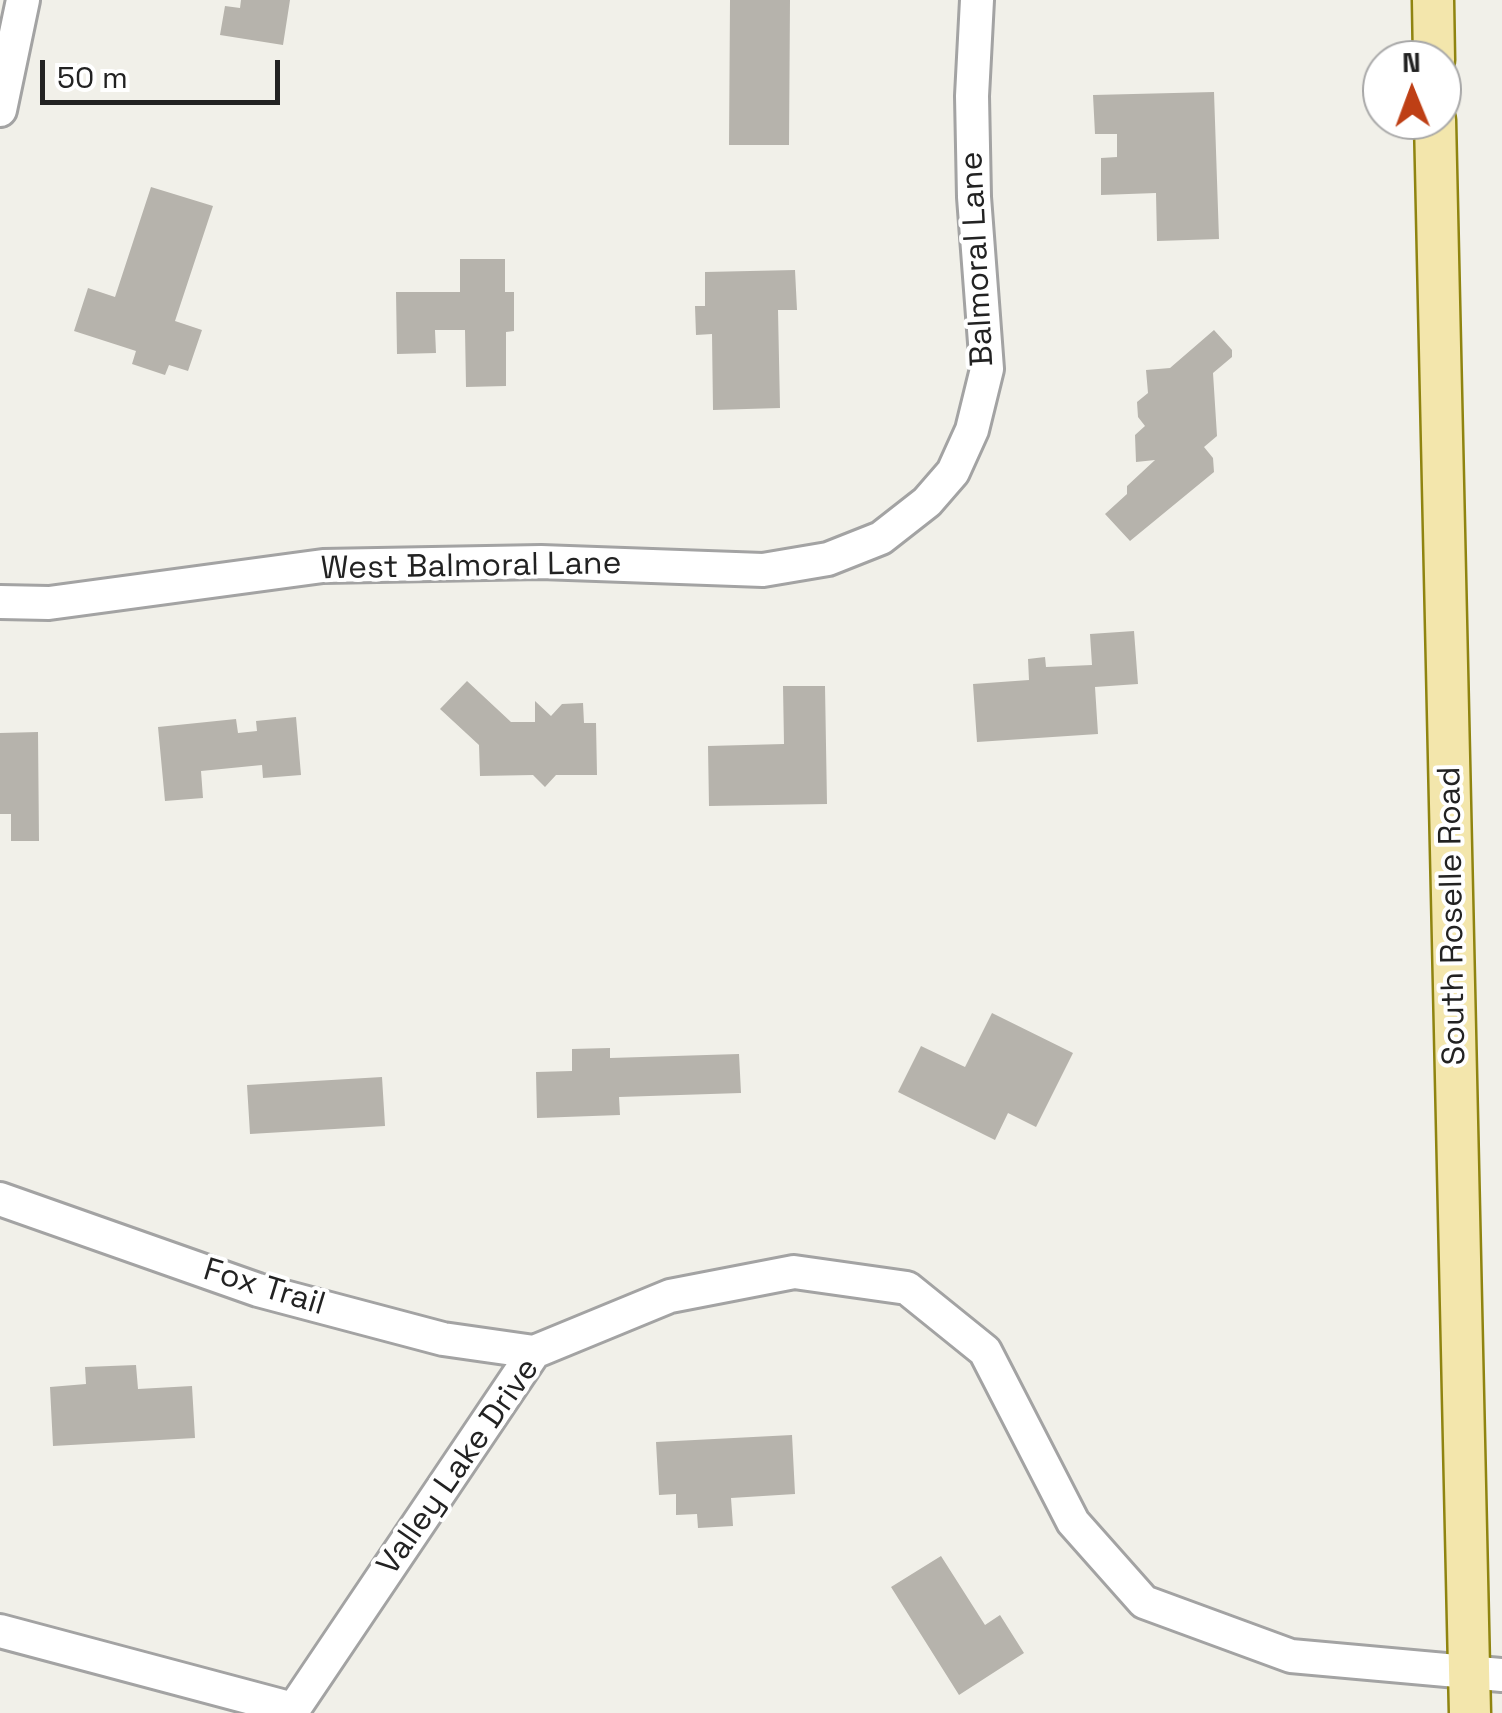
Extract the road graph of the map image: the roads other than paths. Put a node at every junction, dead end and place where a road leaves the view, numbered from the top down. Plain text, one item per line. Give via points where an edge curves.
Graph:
1 (23, 0) edge
2 (977, 0) edge
3 (1433, 0) edge
4 (1434, 40) edge
5 (0, 110) edge
6 (1437, 140) edge
7 (927, 502) joint
8 (0, 602) edge
9 (0, 1198) edge
10 (534, 1352) junction
11 (0, 1631) edge
12 (1486, 1673) edge
13 (292, 1711) edge
14 (1470, 1713) edge

1 - 5 street
2 - 7 street, Balmoral Lane via 974,197 986,369 972,430 953,472
3 - 4 main road
6 - 12 main road, South Roselle Road
7 - 8 street, West Balmoral Lane via 881,538 828,559 763,570 541,562 341,566 49,603
9 - 10 street, Fox Trail via 258,1290 443,1339
10 - 12 street, Valley Lake Drive via 670,1296 794,1272 907,1288 985,1351 1072,1522 1144,1602 1291,1656
10 - 13 street, Valley Lake Drive
11 - 13 street
12 - 14 main road, South Roselle Road

